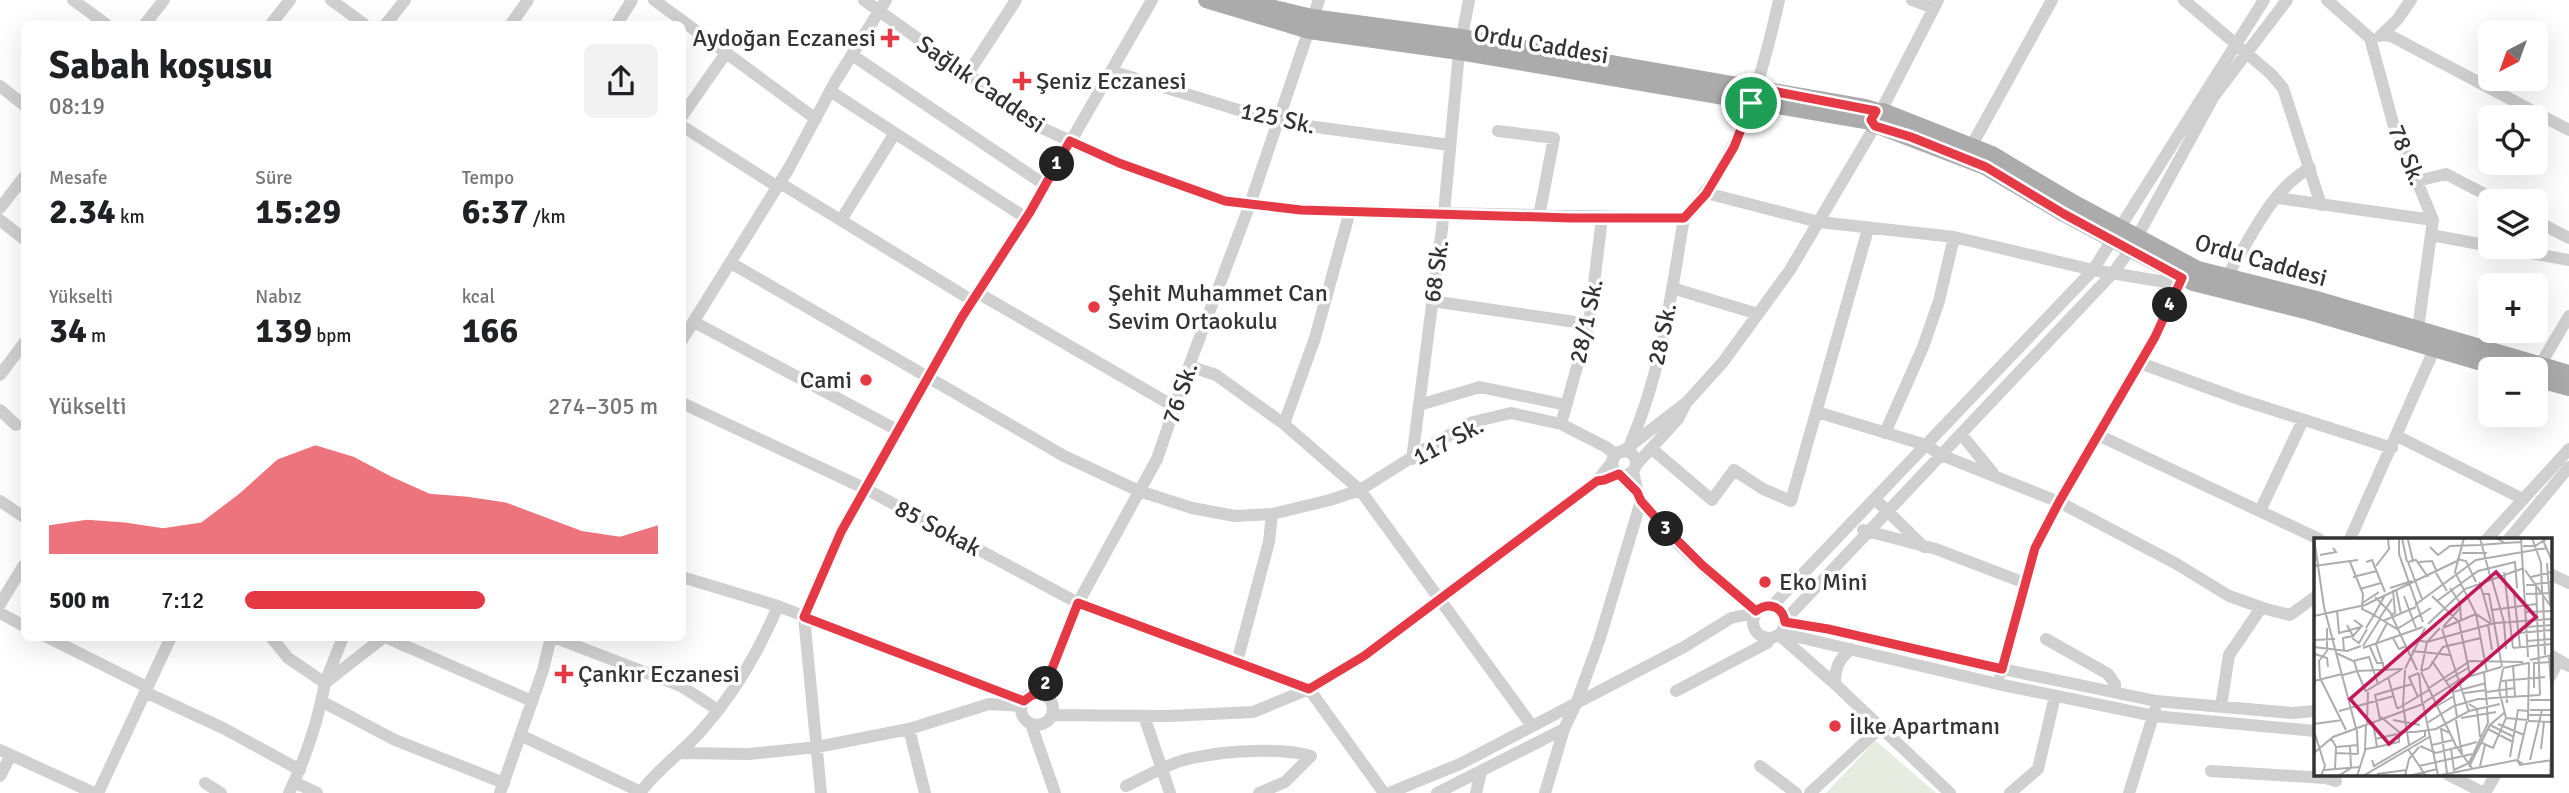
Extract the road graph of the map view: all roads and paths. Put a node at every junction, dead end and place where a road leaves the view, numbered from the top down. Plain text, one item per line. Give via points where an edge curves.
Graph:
1 (73, 0) edge
2 (164, 0) edge
3 (290, 0) edge
4 (331, 0) edge
5 (405, 0) edge
6 (528, 0) edge
7 (632, 0) edge
8 (654, 0) edge
9 (864, 0) edge
10 (886, 0) edge
11 (1016, 0) edge
12 (1152, 0) edge
13 (1206, 0) edge
14 (1241, 0) edge
15 (1319, 0) edge
16 (1469, 0) edge
17 (1779, 0) edge
18 (1912, 0) edge
19 (2052, 0) edge
20 (2184, 0) edge
21 (2264, 0) edge
22 (2287, 0) edge
23 (2327, 0) edge
24 (2411, 0) edge
25 (1935, 4) edge
26 (878, 12) junction
27 (102, 21) edge
28 (147, 21) edge
29 (273, 21) edge
30 (360, 21) edge
31 (388, 21) edge
32 (513, 21) edge
33 (619, 21) edge
34 (683, 21) edge
35 (686, 24) edge
36 (1311, 24) junction
37 (2376, 37) junction
38 (2236, 43) junction
39 (1460, 45) junction
40 (726, 53) junction
41 (2248, 54) junction
42 (852, 55) junction
43 (1111, 71) junction
44 (967, 75) junction
45 (0, 86) edge
46 (830, 92) junction
47 (1754, 96) junction
48 (21, 103) edge
49 (686, 110) edge
50 (1878, 118) junction
51 (816, 119) junction
52 (1278, 122) junction
53 (686, 128) edge
54 (2569, 130) edge
55 (1499, 131) dead end
56 (895, 133) junction
57 (1070, 141) junction
58 (1450, 145) junction
59 (1972, 145) junction
60 (2310, 168) junction
61 (21, 181) edge
62 (2417, 181) junction
63 (779, 185) junction
64 (1045, 185) junction
65 (2478, 191) edge
66 (1706, 194) junction
67 (2277, 198) junction
68 (1250, 204) junction
69 (2320, 205) junction
70 (0, 208) edge
71 (1350, 211) junction
72 (1444, 212) junction
73 (1539, 216) junction
74 (1026, 218) junction
75 (1602, 218) junction
76 (1684, 218) junction
77 (0, 220) edge
78 (841, 220) junction
79 (2433, 220) junction
80 (1819, 222) junction
81 (2548, 227) edge
82 (1868, 229) junction
83 (2114, 233) junction
84 (2431, 235) junction
85 (21, 237) edge
86 (1954, 237) junction
87 (2569, 238) edge
88 (2133, 243) junction
89 (2478, 244) edge
90 (2548, 256) edge
91 (2569, 260) edge
92 (731, 263) junction
93 (2093, 270) junction
94 (2113, 273) junction
95 (2227, 276) junction
96 (2180, 282) junction
97 (1672, 289) junction
98 (975, 297) junction
99 (1432, 301) junction
100 (1758, 314) junction
101 (2569, 316) edge
102 (694, 322) junction
103 (1589, 324) junction
104 (686, 334) edge
105 (2417, 337) junction
106 (2437, 343) junction
107 (21, 347) edge
108 (2486, 357) edge
109 (2546, 357) edge
110 (2478, 359) edge
111 (2140, 363) junction
112 (1189, 366) junction
113 (2548, 372) edge
114 (2569, 373) edge
115 (0, 375) edge
116 (2548, 377) edge
117 (928, 378) junction
118 (2569, 388) edge
119 (1687, 402) junction
120 (686, 405) edge
121 (1419, 405) junction
122 (1566, 405) junction
123 (1175, 407) junction
124 (0, 410) edge
125 (1817, 412) junction
126 (2303, 419) junction
127 (1284, 424) junction
128 (1561, 424) junction
129 (16, 425) dead end
130 (899, 431) junction
131 (1885, 433) junction
132 (1961, 434) junction
133 (2098, 435) junction
134 (2394, 442) junction
135 (1926, 445) junction
136 (1652, 449) junction
137 (2569, 449) edge
138 (1620, 453) junction
139 (1941, 455) junction
140 (1412, 459) junction
141 (2569, 467) edge
142 (1627, 471) junction
143 (1995, 476) junction
144 (1597, 481) junction
145 (2563, 484) edge
146 (866, 489) junction
147 (1360, 490) junction
148 (1139, 491) junction
149 (1639, 496) junction
150 (1875, 499) junction
151 (2523, 499) junction
152 (0, 501) edge
153 (2059, 502) junction
154 (1888, 511) junction
155 (2260, 511) junction
156 (1272, 514) junction
157 (21, 515) edge
158 (1854, 521) junction
159 (1866, 533) junction
160 (2317, 538) edge
161 (2350, 538) edge
162 (2488, 538) edge
163 (2510, 538) edge
164 (1924, 547) junction
165 (21, 570) edge
166 (2552, 575) edge
167 (686, 578) edge
168 (2025, 583) junction
169 (2569, 583) edge
170 (2314, 598) edge
171 (1441, 599) junction
172 (1078, 603) junction
173 (0, 604) edge
174 (778, 606) junction
175 (1772, 606) junction
176 (2261, 608) junction
177 (1756, 612) junction
178 (0, 613) edge
179 (804, 617) junction
180 (21, 624) edge
181 (1780, 629) junction
182 (2046, 639) dead end
183 (55, 641) edge
184 (169, 641) edge
185 (274, 641) edge
186 (341, 641) edge
187 (380, 641) edge
188 (394, 641) edge
189 (551, 641) edge
190 (563, 641) edge
191 (1851, 649) junction
192 (1237, 662) junction
193 (2002, 669) junction
194 (325, 683) junction
195 (1835, 684) junction
196 (1998, 684) junction
197 (146, 689) junction
198 (1309, 689) junction
199 (1676, 691) dead end
200 (2115, 692) junction
201 (1042, 694) junction
202 (2056, 696) junction
203 (321, 701) junction
204 (532, 701) junction
205 (2156, 701) junction
206 (1023, 704) junction
207 (1576, 704) junction
208 (2221, 706) junction
209 (718, 710) junction
210 (2314, 711) edge
211 (1052, 715) junction
212 (1143, 716) junction
213 (2154, 716) junction
214 (1031, 724) junction
215 (1532, 726) junction
216 (1881, 727) junction
217 (909, 729) junction
218 (1564, 729) junction
219 (2314, 731) edge
220 (520, 735) junction
221 (817, 747) junction
222 (6, 752) edge
223 (681, 752) junction
224 (1760, 766) dead end
225 (1162, 769) junction
226 (2211, 771) dead end
227 (1480, 772) junction
228 (0, 776) edge
229 (2451, 776) edge
230 (2495, 776) edge
231 (294, 782) edge
232 (205, 783) dead end
233 (2335, 783) edge
234 (1126, 786) dead end
235 (502, 788) edge
236 (640, 792) edge
237 (96, 793) edge
238 (221, 793) edge
239 (317, 793) edge
240 (821, 793) edge
241 (925, 793) edge
242 (1055, 793) edge
243 (1170, 793) edge
244 (1259, 793) edge
245 (1386, 793) edge
246 (1437, 793) edge
247 (1476, 793) edge
248 (1545, 793) edge
249 (1796, 793) edge
250 (1810, 793) edge
251 (1950, 793) edge
252 (2010, 793) edge
253 (2129, 793) edge
254 (2484, 793) edge

1 - 27 street
2 - 28 street
3 - 29 street
4 - 30 street
5 - 31 street
6 - 32 street
7 - 33 street
8 - 34 street
9 - 26 street, Sağlık Caddesi
10 - 26 street
11 - 44 street
12 - 43 street
13 - 36 main road, Ordu Caddesi
14 - 36 main road, Ordu Caddesi
15 - 36 street, 76 Sk.
16 - 39 street, 68 Sk.
17 - 47 street
18 - 25 street
19 - 59 street
20 - 38 street
21 - 38 street
22 - 41 street
23 - 37 street
24 - 37 street
25 - 50 street
26 - 42 street
26 - 44 street, Sağlık Caddesi
35 - 40 street
36 - 39 main road, Ordu Caddesi
36 - 52 street, 76 Sk.
37 - 54 street via 2391,36
37 - 62 street, 78 Sk. via 2393,123
38 - 41 street
38 - 83 street
39 - 47 main road, Ordu Caddesi
39 - 58 street, 68 Sk.
40 - 49 street
40 - 51 street
41 - 60 street via 2283,88
41 - 88 street via 2214,96
42 - 46 street
42 - 64 street
43 - 52 street, 125 Sk.
43 - 57 street
44 - 57 street, Sağlık Caddesi via 1044,130
45 - 48 street
46 - 51 street
46 - 56 street
47 - 50 main road, Ordu Caddesi
47 - 66 street via 1734,147
50 - 59 main road, Ordu Caddesi
50 - 80 street
50 - 83 main road, Ordu Caddesi via 1986,167 2064,214
51 - 63 street
52 - 58 street, 125 Sk.
52 - 68 street, 76 Sk.
53 - 63 street
55 - 73 street via 1554,138
56 - 74 street
56 - 78 street
57 - 64 street
57 - 68 street, Sağlık Caddesi via 1225,201
58 - 72 street, 68 Sk.
59 - 83 main road, Ordu Caddesi
60 - 67 street via 2297,175
60 - 69 street
61 - 70 street
62 - 65 street via 2445,174
62 - 79 street, 78 Sk.
63 - 78 street
63 - 92 street
64 - 74 street
66 - 76 street
66 - 80 street
67 - 69 street
67 - 95 street
68 - 71 street, Sağlık Caddesi
68 - 112 street, 76 Sk.
69 - 79 street
71 - 72 street, Sağlık Caddesi
71 - 127 street via 1315,338
72 - 73 street, Sağlık Caddesi
72 - 99 street, 68 Sk.
73 - 75 street, Sağlık Caddesi
74 - 98 street
75 - 76 street, Sağlık Caddesi
75 - 103 street, 28/1 Sk.
76 - 97 street, 28 Sk.
77 - 85 street
78 - 98 street
79 - 84 street, 78 Sk.
80 - 82 street
80 - 100 street
81 - 87 street
82 - 86 street
82 - 125 street
83 - 88 main road, Ordu Caddesi
83 - 93 street
84 - 89 street
84 - 105 street, 78 Sk.
86 - 93 street
86 - 131 street via 1923,347
88 - 94 street
88 - 95 main road, Ordu Caddesi
88 - 96 main road, Ordu Caddesi
90 - 91 street
92 - 102 street
92 - 117 street, 117 Sk.
93 - 94 street
93 - 135 street
94 - 96 street
94 - 132 street
95 - 105 main road, Ordu Caddesi via 2313,298
96 - 105 main road, Ordu Caddesi
96 - 111 street
97 - 100 street
97 - 138 street, 28 Sk. via 1661,353 1640,421
98 - 117 street
98 - 123 street
99 - 103 street
99 - 121 street, 68 Sk.
100 - 119 street
101 - 109 street
102 - 104 street
102 - 130 street
103 - 122 street, 28/1 Sk.
105 - 106 main road, Ordu Caddesi
106 - 108 main road, Ordu Caddesi
106 - 110 main road, Ordu Caddesi
106 - 134 street
107 - 115 street
111 - 126 street
111 - 133 street
112 - 123 street, 76 Sk.
112 - 127 street via 1216,375
113 - 114 main road, Ordu Caddesi
116 - 118 main road, Ordu Caddesi
117 - 130 street
117 - 148 street, 117 Sk. via 1064,456
119 - 136 street
119 - 138 street
120 - 146 street, 85 Sokak
121 - 122 street via 1480,387
121 - 140 street, 68 Sk.
122 - 128 street, 28/1 Sk.
123 - 148 street, 76 Sk. via 1157,459
124 - 129 street
125 - 131 street
125 - 136 street via 1791,501 1734,470 1712,500
126 - 134 street
126 - 155 street
127 - 147 street
128 - 138 street, 117 Sk.
128 - 140 street, 117 Sk. via 1511,413 1473,422
130 - 146 street
131 - 135 street
132 - 139 street
132 - 143 street
133 - 153 street
133 - 155 street
134 - 151 street
134 - 161 street
135 - 139 street
135 - 150 street
136 - 142 street
137 - 151 street
138 - 142 street via 1614,468
138 - 142 street, 117 Sk. via 1633,455
138 - 144 street
139 - 143 street
139 - 154 street
140 - 147 street, 117 Sk.
141 - 145 street
142 - 144 street
142 - 149 street
143 - 153 street
144 - 171 street
145 - 163 street
146 - 172 street, 85 Sokak
146 - 179 street via 841,532
147 - 156 street, 117 Sk.
147 - 171 street
148 - 156 street, 117 Sk. via 1235,516
148 - 172 street, 76 Sk.
149 - 177 street via 1702,565
149 - 207 street via 1599,641
150 - 154 street
150 - 158 street
151 - 162 street
152 - 157 street
153 - 168 street via 2035,548
153 - 176 street via 2228,596
154 - 159 street
154 - 164 street
155 - 160 street
156 - 192 street via 1269,542
158 - 159 street
158 - 175 street
159 - 164 street
159 - 181 street
164 - 168 street
165 - 173 street
166 - 169 street
167 - 174 street
168 - 193 street
170 - 176 street via 2290,615
171 - 198 street via 1364,656
171 - 215 street
172 - 192 street, 85 Sokak
172 - 201 street, 76 Sk.
174 - 179 street
174 - 209 street via 757,652
175 - 177 street
175 - 181 street via 1780,610
176 - 208 street via 2230,656
177 - 181 street via 1754,630 1763,637
177 - 207 street via 1731,618
178 - 180 street
179 - 206 street
179 - 221 street
181 - 191 street
181 - 193 street via 1828,629
181 - 195 street
181 - 199 street via 1767,643
182 - 200 street via 2108,674
183 - 197 street
184 - 197 street
185 - 194 street via 288,658
186 - 194 street
187 - 194 street
188 - 204 street
189 - 204 street
190 - 209 street via 681,686
191 - 195 street via 1840,658
191 - 196 street
192 - 198 street, 85 Sokak
193 - 196 street
193 - 200 street
194 - 203 street
195 - 216 street
196 - 202 street
197 - 231 street via 223,728
197 - 237 street
198 - 212 street via 1253,712
198 - 245 street
200 - 205 street
201 - 206 street via 1032,695
201 - 211 street via 1051,701
202 - 213 street
202 - 252 street via 2038,769
203 - 231 street
203 - 235 street
204 - 220 street
205 - 208 street
205 - 213 street
206 - 214 street via 1023,717
206 - 217 street via 989,704
207 - 215 street
207 - 218 street
208 - 210 street
209 - 223 street
211 - 212 street
211 - 214 street via 1041,724
212 - 225 street
213 - 219 street
213 - 253 street
214 - 242 street
215 - 245 street via 1460,764
216 - 250 street
216 - 251 street
217 - 221 street
217 - 241 street
218 - 227 street
218 - 248 street
220 - 235 street
220 - 236 street
221 - 223 street via 749,754
221 - 240 street
222 - 228 street
222 - 237 street
223 - 236 street
224 - 249 street
225 - 234 street
225 - 243 street
225 - 244 street via 1190,759 1274,750 1311,756 1285,782
226 - 233 street via 2325,778
227 - 246 street
227 - 247 street
229 - 254 street
230 - 254 street
231 - 239 street
232 - 238 street

